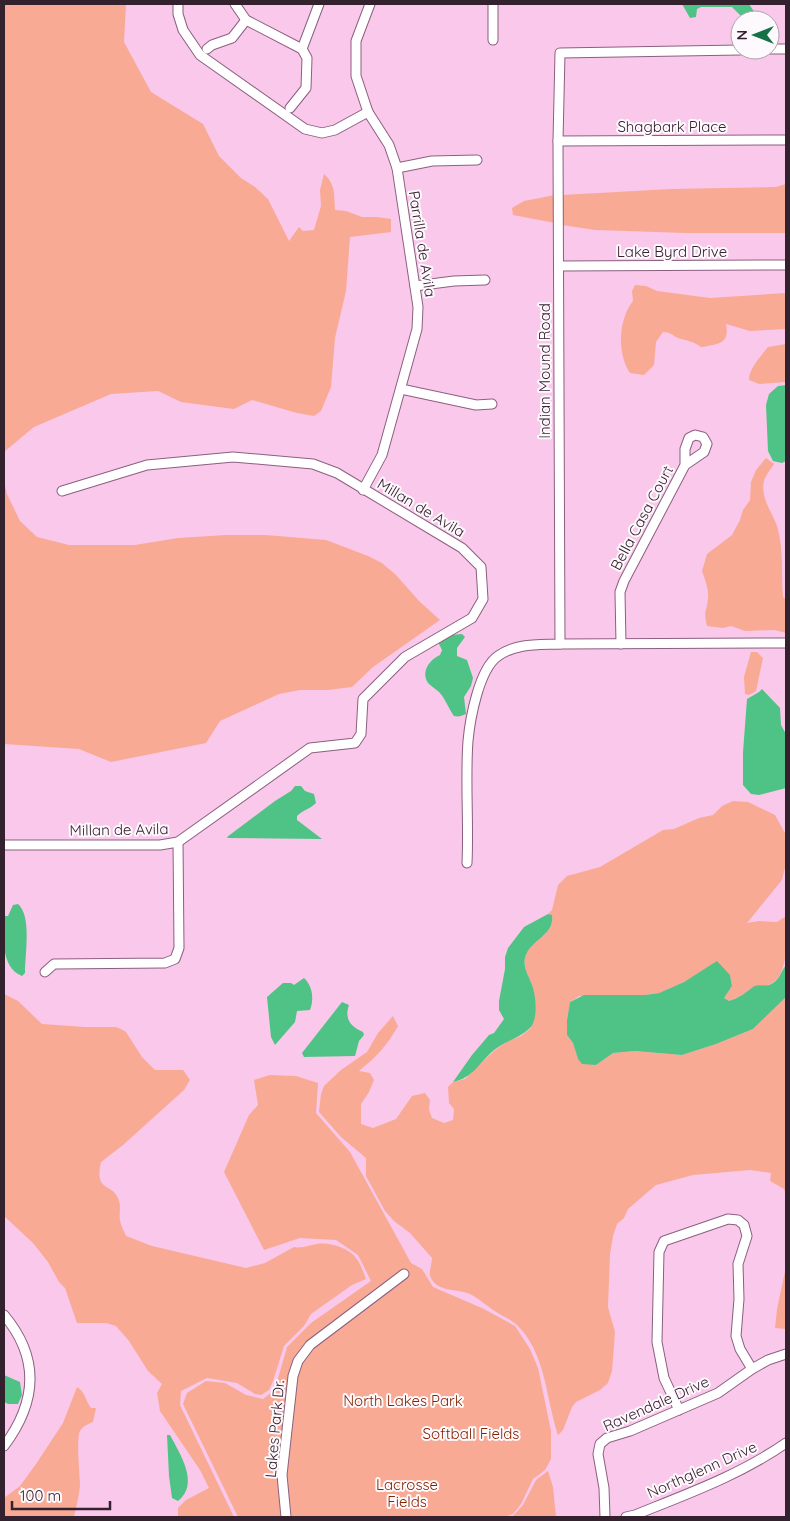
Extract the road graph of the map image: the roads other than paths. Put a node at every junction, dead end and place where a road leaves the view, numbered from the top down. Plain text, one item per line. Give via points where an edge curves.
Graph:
1 (178, 4) edge
2 (235, 4) edge
3 (319, 4) edge
4 (370, 4) edge
5 (493, 4) edge
6 (246, 20) junction
7 (493, 40) dead end
8 (207, 49) dead end
9 (302, 49) junction
10 (730, 50) edge
11 (290, 108) dead end
12 (368, 112) junction
13 (786, 140) edge
14 (558, 141) junction
15 (477, 160) dead end
16 (397, 168) junction
17 (786, 265) edge
18 (559, 266) junction
19 (485, 280) dead end
20 (414, 286) junction
21 (401, 388) junction
22 (492, 404) dead end
23 (685, 465) dead end
24 (363, 490) junction
25 (62, 491) dead end
26 (786, 643) edge
27 (560, 644) junction
28 (621, 644) junction
29 (178, 842) junction
30 (4, 845) edge
31 (467, 863) dead end
32 (45, 972) dead end
33 (404, 1274) dead end
34 (4, 1315) edge
35 (786, 1354) edge
36 (752, 1369) junction
37 (679, 1410) junction
38 (786, 1443) edge
39 (4, 1446) edge
40 (286, 1517) edge
41 (605, 1517) edge
42 (626, 1517) edge

1 - 12 street via 183,30 200,55 305,129 322,133 335,130
2 - 6 street
3 - 9 street
4 - 12 street, Parrilla de Avila via 356,41 356,76
5 - 7 street
6 - 8 street via 232,38 212,44
6 - 9 street
9 - 11 street via 307,58 306,88
10 - 14 street, Indian Mound Road via 560,53
12 - 16 street, Parrilla de Avila via 388,145
13 - 14 street, Shagbark Place
14 - 18 street, Indian Mound Road
15 - 16 street via 432,161
16 - 20 street, Parrilla de Avila
17 - 18 street, Lake Byrd Drive
18 - 27 street, Indian Mound Road
19 - 20 street
20 - 21 street, Parrilla de Avila via 418,307 417,329
21 - 22 street via 476,405
21 - 24 street, Parrilla de Avila via 382,455
23 - 28 street, Bella Casa Court via 620,592
24 - 25 street, Millan de Avila via 337,473 313,464 233,457 148,465
24 - 29 street, Millan de Avila via 462,548 481,568 483,599 472,618 405,657 363,699 361,734 355,744 310,748
26 - 28 street
27 - 28 street
27 - 31 street via 511,649 496,658 485,672 468,741
29 - 30 street, Millan de Avila via 160,845
29 - 32 street via 179,948 174,958 165,963 54,964
33 - 40 street, Lakes Park Dr. via 310,1345 298,1361 293,1376 282,1474
34 - 39 street via 23,1343 30,1376 24,1412 17,1429
35 - 36 street, Ravendale Drive
36 - 37 street, Ravendale Drive via 718,1393
36 - 37 street via 736,1336 738,1264 747,1236 744,1225 738,1220 728,1219 664,1241 659,1252 657,1342 664,1378
37 - 41 street, Ravendale Drive via 607,1438 600,1444 598,1454
38 - 42 street, Northglenn Drive via 733,1475

